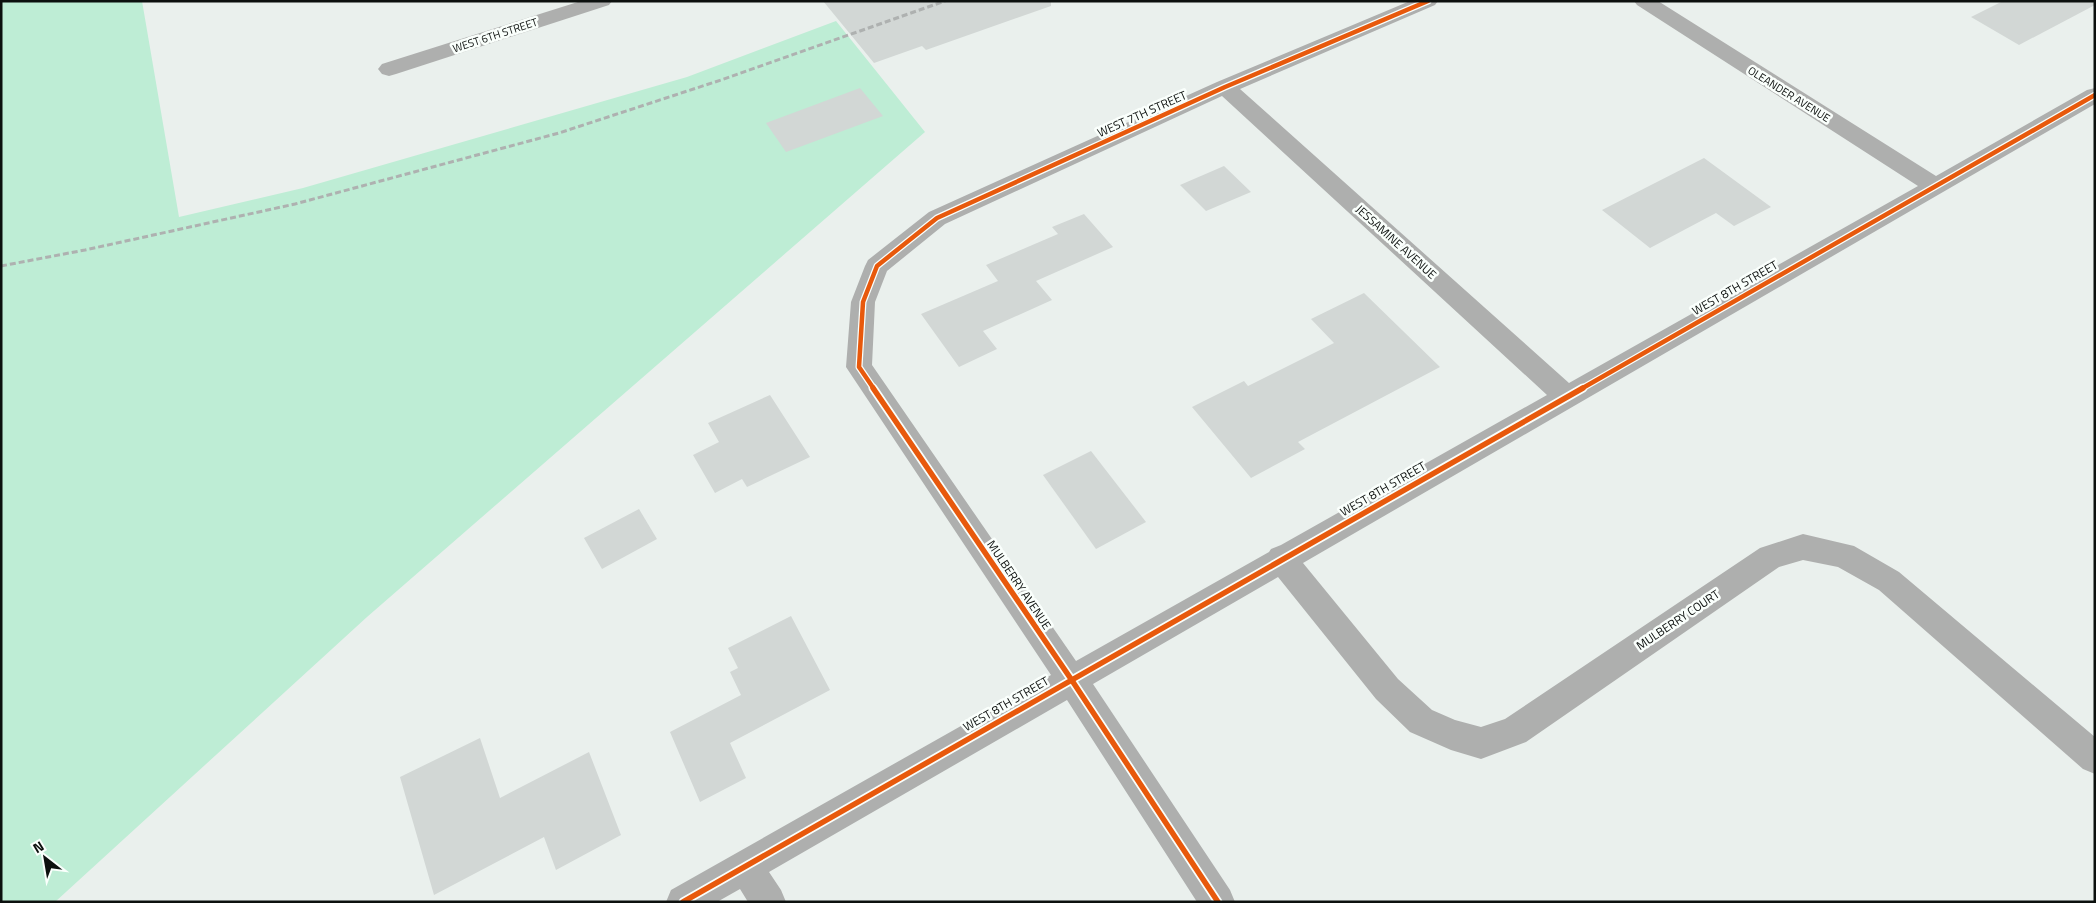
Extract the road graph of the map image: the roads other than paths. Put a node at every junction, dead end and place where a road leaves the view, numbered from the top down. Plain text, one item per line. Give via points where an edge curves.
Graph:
1 (602, 1) edge
2 (1428, 1) edge
3 (1644, 1) edge
4 (389, 69) dead end
5 (1225, 87) junction
6 (2095, 95) edge
7 (1935, 186) junction
8 (877, 266) joint
9 (1566, 396) junction
10 (1281, 558) junction
11 (1071, 679) junction
12 (2095, 758) edge
13 (745, 866) junction
14 (683, 902) edge
15 (769, 902) edge
16 (1218, 902) edge

1 - 4 street, WEST 6TH STREET
2 - 5 street, WEST 7TH STREET
3 - 7 street, OLEANDER AVENUE
5 - 8 street, WEST 7TH STREET via 937,218
5 - 9 street, JESSAMINE AVENUE
6 - 7 street, WEST 8TH STREET
7 - 9 street, WEST 8TH STREET
8 - 11 street, MULBERRY AVENUE via 863,302 859,367
9 - 10 street, WEST 8TH STREET
10 - 11 street, WEST 8TH STREET
10 - 12 street, MULBERRY COURT via 1387,689 1421,721 1481,743 1515,731 1770,557 1803,548 1844,554 1889,581
11 - 13 street, WEST 8TH STREET
11 - 16 street, MULBERRY AVENUE
13 - 14 street, WEST 8TH STREET
13 - 15 street

